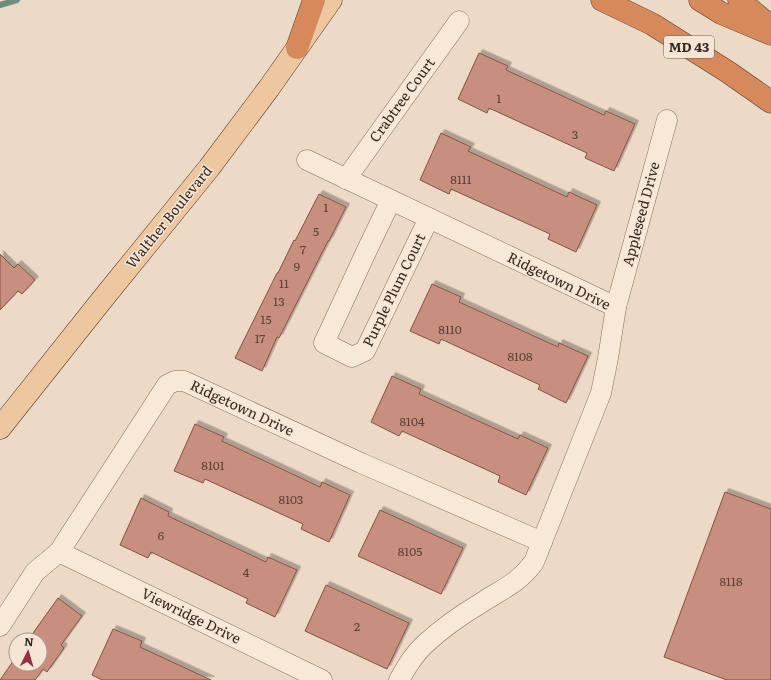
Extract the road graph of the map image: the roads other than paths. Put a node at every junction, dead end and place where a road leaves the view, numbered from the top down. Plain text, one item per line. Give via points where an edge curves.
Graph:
1 (314, 0) edge
2 (331, 0) edge
3 (602, 0) edge
4 (700, 0) edge
5 (739, 0) edge
6 (459, 21) dead end
7 (771, 27) edge
8 (771, 34) edge
9 (297, 48) junction
10 (771, 102) edge
11 (667, 120) dead end
12 (308, 160) dead end
13 (346, 179) junction
14 (391, 200) junction
15 (429, 218) junction
16 (616, 307) junction
17 (0, 428) edge
18 (542, 542) junction
19 (60, 552) junction
20 (0, 626) edge
21 (322, 680) edge
22 (399, 680) edge

1 - 9 highway
2 - 9 main road, Walther Boulevard
3 - 10 highway, MD 43 via 652,24
4 - 8 highway via 721,13
5 - 7 highway
6 - 13 street, Crabtree Court
9 - 17 main road, Walther Boulevard via 209,168
11 - 16 street, Appleseed Drive
12 - 13 street, Ridgetown Drive
13 - 14 street, Ridgetown Drive
14 - 15 street, Ridgetown Drive
14 - 15 street, Purple Plum Court via 324,343 352,358 365,351
15 - 16 street, Ridgetown Drive
16 - 18 street, Ridgetown Drive via 601,393
18 - 19 street, Ridgetown Drive via 361,463 184,381 175,381 167,385
18 - 22 street, Ridgetown Drive via 527,572 512,585 482,602 423,645
19 - 20 street, Ridgetown Drive via 35,572
19 - 21 street, Viewridge Drive

